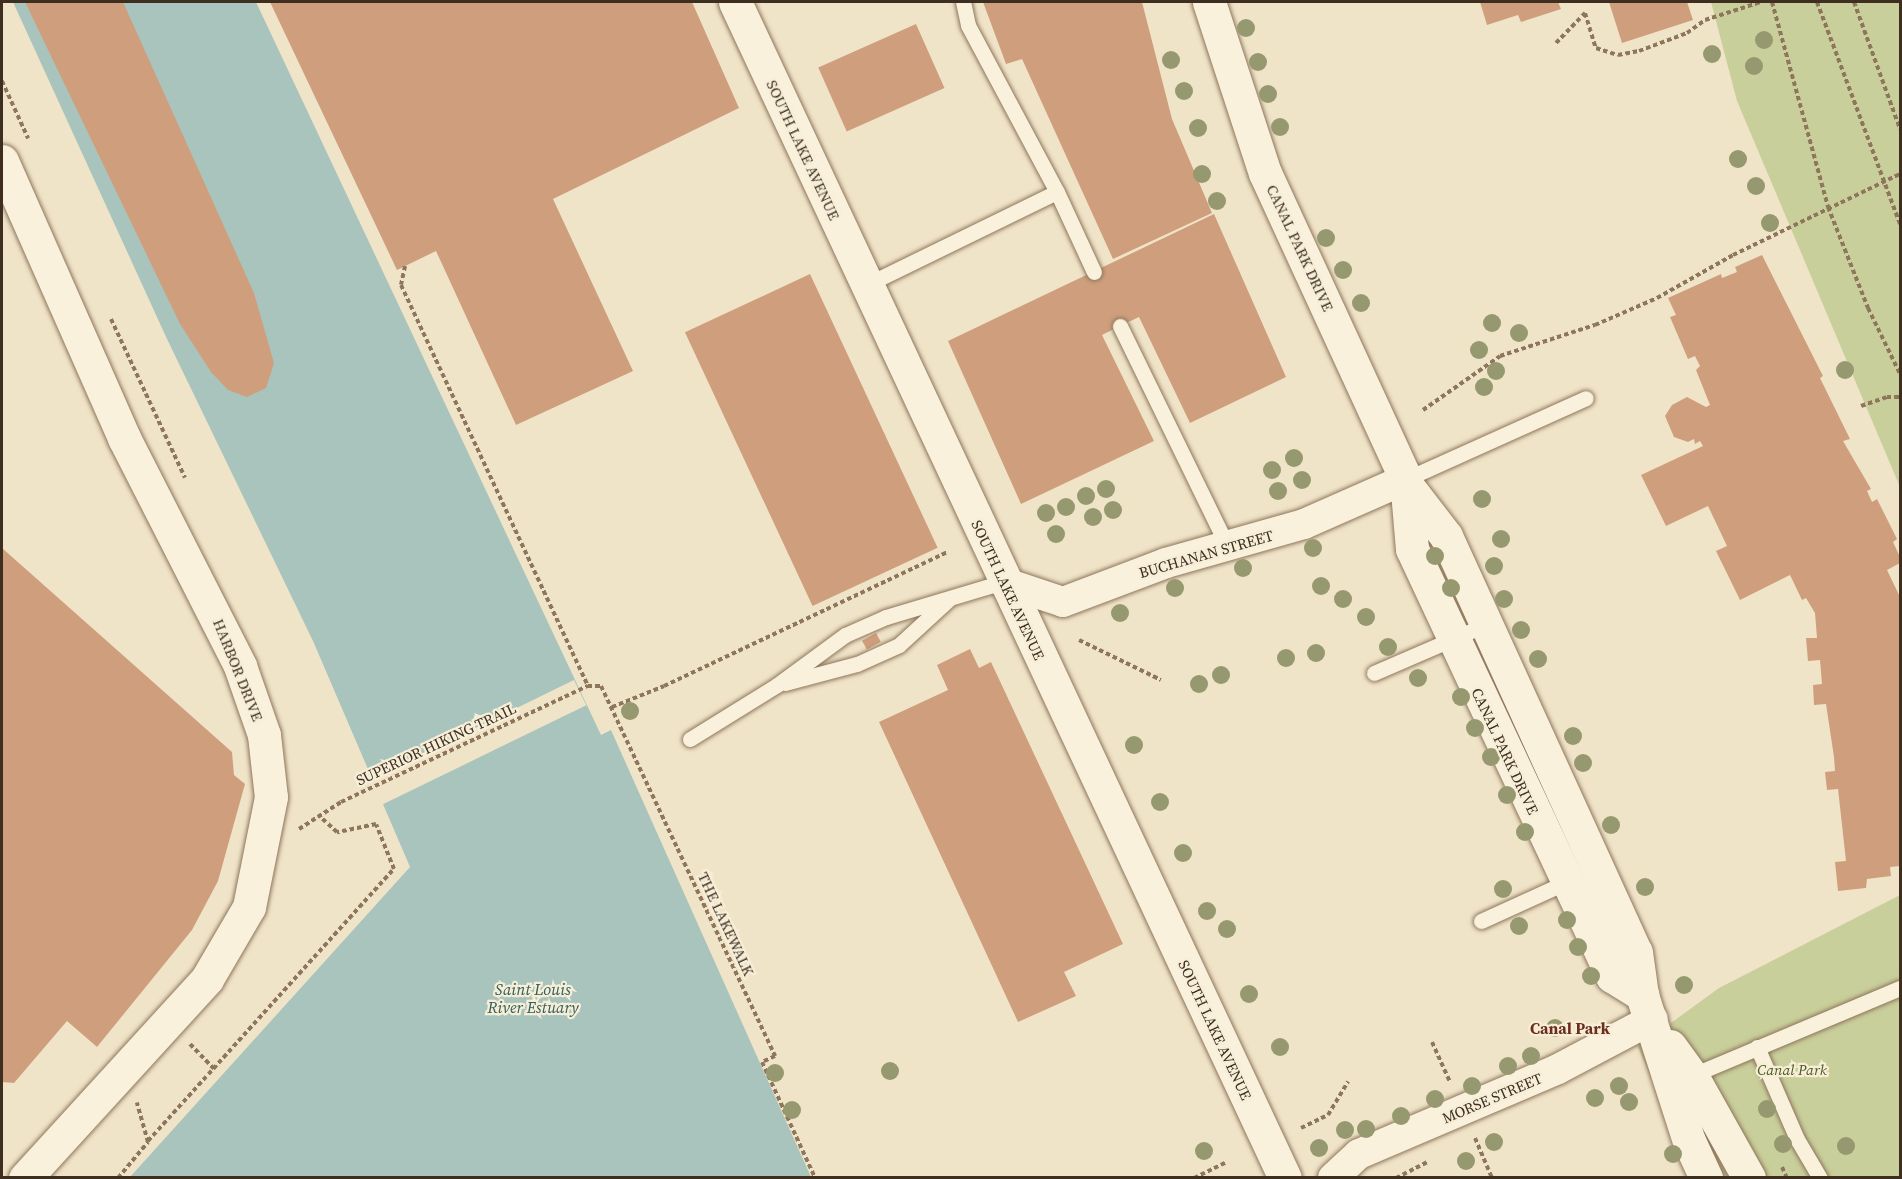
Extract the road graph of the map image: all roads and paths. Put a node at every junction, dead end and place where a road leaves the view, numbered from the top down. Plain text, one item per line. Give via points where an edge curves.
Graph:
1 (735, 2) edge
2 (963, 2) edge
3 (1209, 2) edge
4 (1761, 2) edge
5 (1772, 2) edge
6 (1818, 2) edge
7 (1854, 2) edge
8 (1556, 43) dead end
9 (1900, 129) edge
10 (2, 161) edge
11 (1900, 174) edge
12 (1884, 181) junction
13 (1057, 192) junction
14 (1828, 207) junction
15 (1900, 224) edge
16 (405, 266) dead end
17 (1094, 272) dead end
18 (866, 285) junction
19 (1120, 326) dead end
20 (1900, 374) edge
21 (1900, 397) edge
22 (1586, 398) dead end
23 (1861, 406) dead end
24 (1423, 410) dead end
25 (1407, 483) junction
26 (1228, 547) junction
27 (947, 552) dead end
28 (1004, 582) junction
29 (954, 595) junction
30 (1486, 624) junction
31 (1453, 638) junction
32 (1079, 640) dead end
33 (1374, 673) dead end
34 (1161, 680) dead end
35 (777, 685) junction
36 (588, 686) junction
37 (612, 707) junction
38 (690, 739) dead end
39 (318, 815) junction
40 (298, 829) dead end
41 (1598, 868) junction
42 (1565, 882) junction
43 (1481, 921) dead end
44 (1900, 987) edge
45 (1647, 1007) junction
46 (1757, 1047) junction
47 (1682, 1080) junction
48 (1348, 1082) dead end
49 (1301, 1128) dead end
50 (1484, 1135) dead end
51 (148, 1142) dead end
52 (1465, 1144) dead end
53 (1435, 1158) dead end
54 (1227, 1161) dead end
55 (25, 1178) edge
56 (815, 1178) edge
57 (1194, 1178) edge
58 (1284, 1178) edge
59 (1333, 1178) edge
60 (1396, 1178) edge
61 (1706, 1178) edge
62 (1749, 1178) edge
63 (1820, 1178) edge

1 - 18 street, SOUTH LAKE AVENUE
2 - 13 lane via 968,25
3 - 25 street, CANAL PARK DRIVE via 1265,172
4 - 8 path via 1705,20 1687,33 1640,51 1618,56 1596,48 1585,13
5 - 14 path
6 - 12 path
7 - 9 path
10 - 55 street, HARBOR DRIVE via 124,438 240,666 264,735 271,797 249,907 207,979
11 - 12 path
12 - 14 path
12 - 15 path
13 - 17 lane
13 - 18 lane
14 - 20 path via 1868,308
14 - 24 path via 1657,298 1595,326 1500,356
16 - 36 path via 401,285
18 - 28 street, SOUTH LAKE AVENUE
19 - 26 lane
21 - 23 path
22 - 25 lane
25 - 26 street, BUCHANAN STREET via 1304,524
25 - 30 street, CANAL PARK DRIVE via 1446,536
25 - 31 street, CANAL PARK DRIVE via 1412,549
26 - 28 street, BUCHANAN STREET via 1166,563 1062,602
27 - 37 path
28 - 29 lane
28 - 58 street, SOUTH LAKE AVENUE
29 - 35 lane via 844,635
29 - 35 lane via 899,645 857,664
30 - 31 lane
30 - 41 street, CANAL PARK DRIVE
31 - 33 lane
31 - 42 street, CANAL PARK DRIVE
32 - 34 path
35 - 38 lane
36 - 37 path, THE LAKEWALK via 602,686
36 - 39 path, SUPERIOR HIKING TRAIL
37 - 56 path, THE LAKEWALK via 775,1056 762,1062
39 - 40 path, SUPERIOR HIKING TRAIL
39 - 51 path via 337,832 376,824 394,869
41 - 42 lane
41 - 45 street, CANAL PARK DRIVE via 1636,952
42 - 43 lane
42 - 45 street, CANAL PARK DRIVE via 1612,976
44 - 46 lane
45 - 47 street, CANAL PARK DRIVE
45 - 59 street, MORSE STREET via 1558,1069 1359,1154
46 - 47 lane
46 - 63 lane via 1797,1139
47 - 61 street, CANAL PARK DRIVE via 1689,1141
47 - 62 street, CANAL PARK DRIVE
48 - 49 path via 1328,1115
50 - 52 path
53 - 60 path
54 - 57 path

